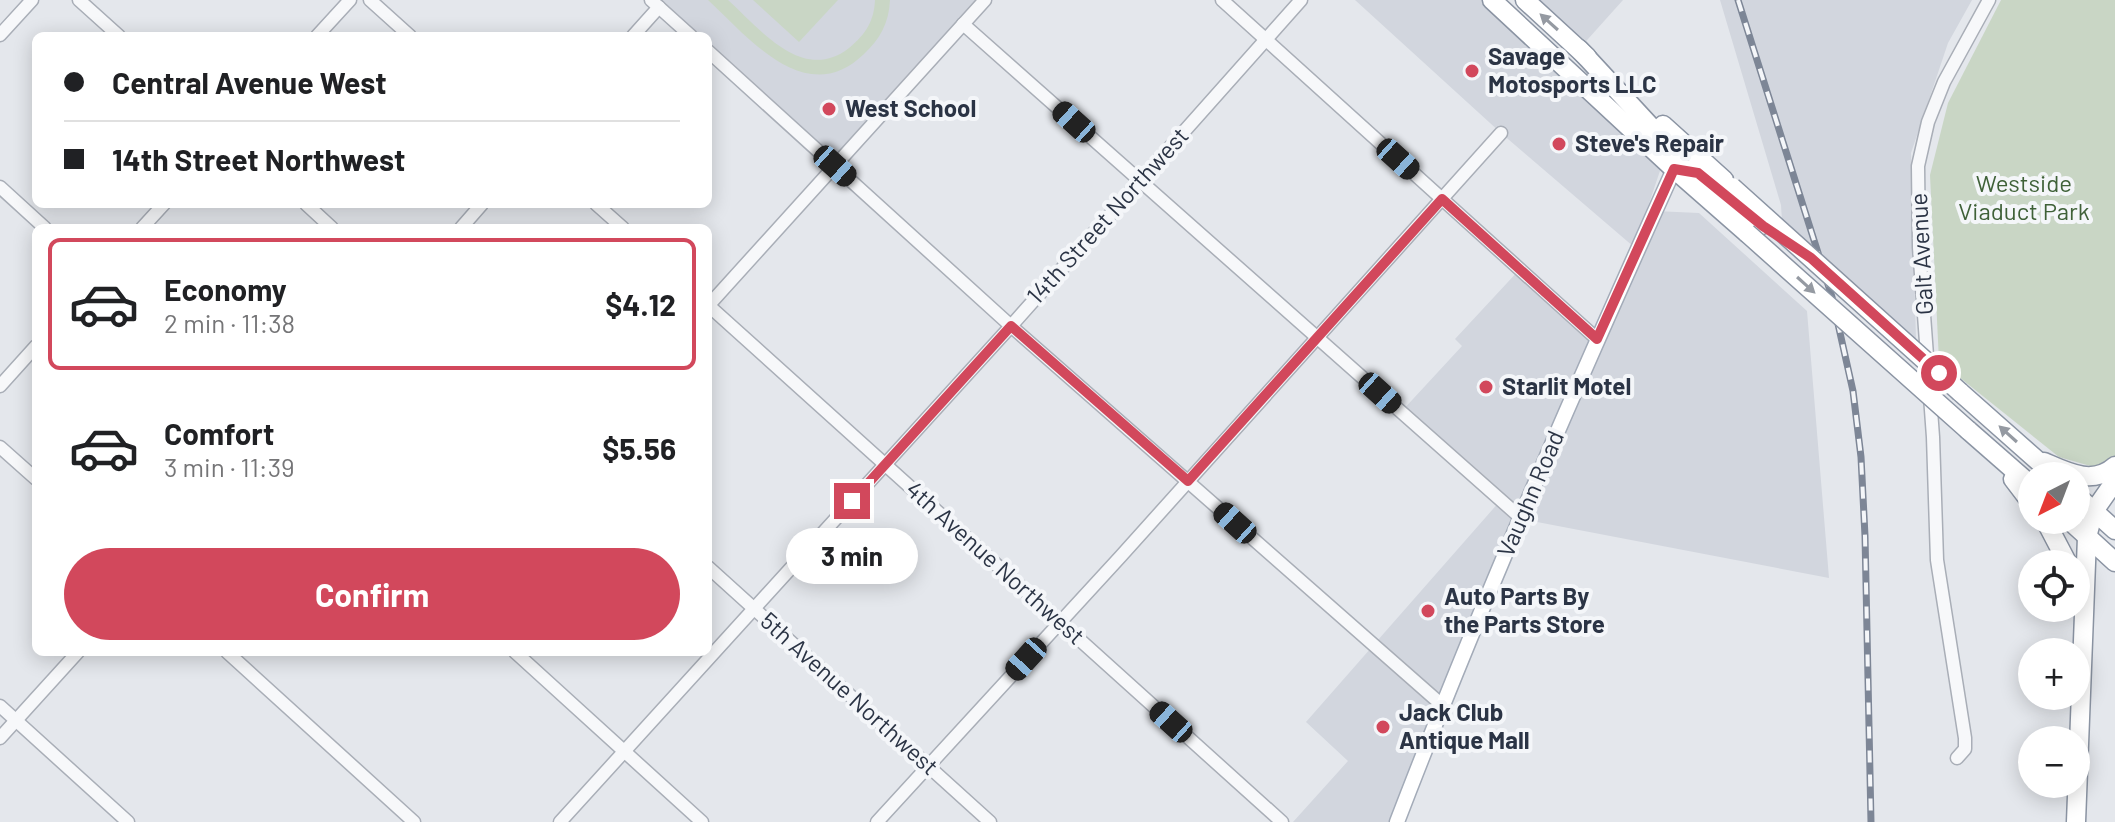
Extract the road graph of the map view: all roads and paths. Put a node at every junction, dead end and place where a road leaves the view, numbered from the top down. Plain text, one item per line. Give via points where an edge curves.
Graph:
1 (32, 0) edge
2 (79, 0) edge
3 (350, 0) edge
4 (370, 0) edge
5 (985, 0) edge
6 (1222, 0) edge
7 (1301, 0) edge
8 (1492, 0) edge
9 (1525, 0) edge
10 (1989, 0) edge
11 (655, 4) edge
12 (963, 24) junction
13 (115, 32) edge
14 (321, 32) edge
15 (406, 32) edge
16 (636, 32) edge
17 (686, 32) edge
18 (0, 35) edge
19 (1265, 39) junction
20 (1579, 49) junction
21 (712, 55) edge
22 (1501, 133) dead end
23 (835, 166) junction
24 (1674, 169) junction
25 (1140, 181) junction
26 (0, 187) edge
27 (1732, 193) junction
28 (1442, 199) junction
29 (160, 208) edge
30 (310, 208) edge
31 (478, 208) edge
32 (600, 208) edge
33 (41, 224) edge
34 (146, 224) edge
35 (328, 224) edge
36 (464, 224) edge
37 (618, 224) edge
38 (712, 301) edge
39 (712, 309) edge
40 (1011, 326) junction
41 (1317, 337) junction
42 (1597, 339) junction
43 (32, 350) edge
44 (0, 386) edge
45 (0, 447) edge
46 (1993, 451) junction
47 (2036, 459) junction
48 (2039, 462) edge
49 (885, 464) junction
50 (2115, 466) edge
51 (2018, 473) edge
52 (32, 475) edge
53 (1188, 481) junction
54 (2115, 481) edge
55 (2018, 485) edge
56 (2090, 507) edge
57 (2094, 511) junction
58 (1521, 518) junction
59 (2115, 530) edge
60 (2084, 534) edge
61 (2087, 537) junction
62 (2115, 562) edge
63 (712, 571) edge
64 (754, 609) junction
65 (1060, 622) junction
66 (2083, 638) edge
67 (712, 655) edge
68 (74, 656) edge
69 (231, 656) edge
70 (519, 656) edge
71 (711, 656) edge
72 (1442, 705) junction
73 (0, 706) edge
74 (2081, 710) edge
75 (16, 721) junction
76 (0, 738) edge
77 (624, 752) junction
78 (1957, 758) dead end
79 (928, 766) junction
80 (128, 822) edge
81 (414, 822) edge
82 (560, 822) edge
83 (702, 822) edge
84 (877, 822) edge
85 (990, 822) edge
86 (1282, 822) edge
87 (1397, 822) edge
88 (2076, 822) edge

1 - 18 street
2 - 13 street
3 - 14 street
4 - 15 street
5 - 12 street
6 - 19 street
7 - 19 street, 14th Street Northwest
8 - 24 highway
20 -> 9 highway
10 - 78 street, Galt Avenue via 1944,82 1918,166 1937,560 1965,738 1965,749
11 - 16 street
11 - 17 street
12 - 23 street
12 - 25 street
19 - 25 street, 14th Street Northwest
19 - 28 street
20 - 24 highway via 1665,142
20 - 27 highway
21 - 23 street
22 - 28 street
23 - 38 street
23 - 40 street
24 - 27 highway via 1698,173
24 - 42 main road, Vaughn Road
24 -> 46 highway, bridge
25 - 40 street, 14th Street Northwest
25 - 41 street
26 - 33 street
47 -> 27 highway, bridge
28 - 41 street
28 - 42 street
29 - 34 street
30 - 35 street
31 - 36 street
32 - 37 street
39 - 49 street, 4th Avenue Northwest
40 - 49 street, 14th Street Northwest
40 - 53 street
41 - 53 street
41 - 58 street
42 - 58 main road, Vaughn Road
43 - 44 street
45 - 52 street
46 - 51 highway
46 - 55 highway
47 - 48 highway
47 - 50 highway via 2081,477 2108,473
49 - 64 street, 14th Street Northwest
49 - 65 street, 4th Avenue Northwest
53 - 65 street
53 - 72 street
54 - 57 highway
56 - 57 highway
57 - 59 highway
57 - 61 highway
58 - 72 main road, Vaughn Road
60 - 61 highway
61 - 62 highway
61 - 66 highway
63 - 64 street, 5th Avenue Northwest
64 - 67 street, 14th Street Northwest
64 - 79 street, 5th Avenue Northwest
65 - 79 street
65 - 86 street, 4th Avenue Northwest
68 - 75 street
69 - 81 street
70 - 77 street
71 - 77 street, 14th Street Northwest
72 - 87 main road, Vaughn Road
73 - 75 street
74 - 88 highway
75 - 76 street
75 - 80 street
77 - 82 street, 14th Street Northwest
77 - 83 street
79 - 84 street
79 - 85 street, 5th Avenue Northwest

